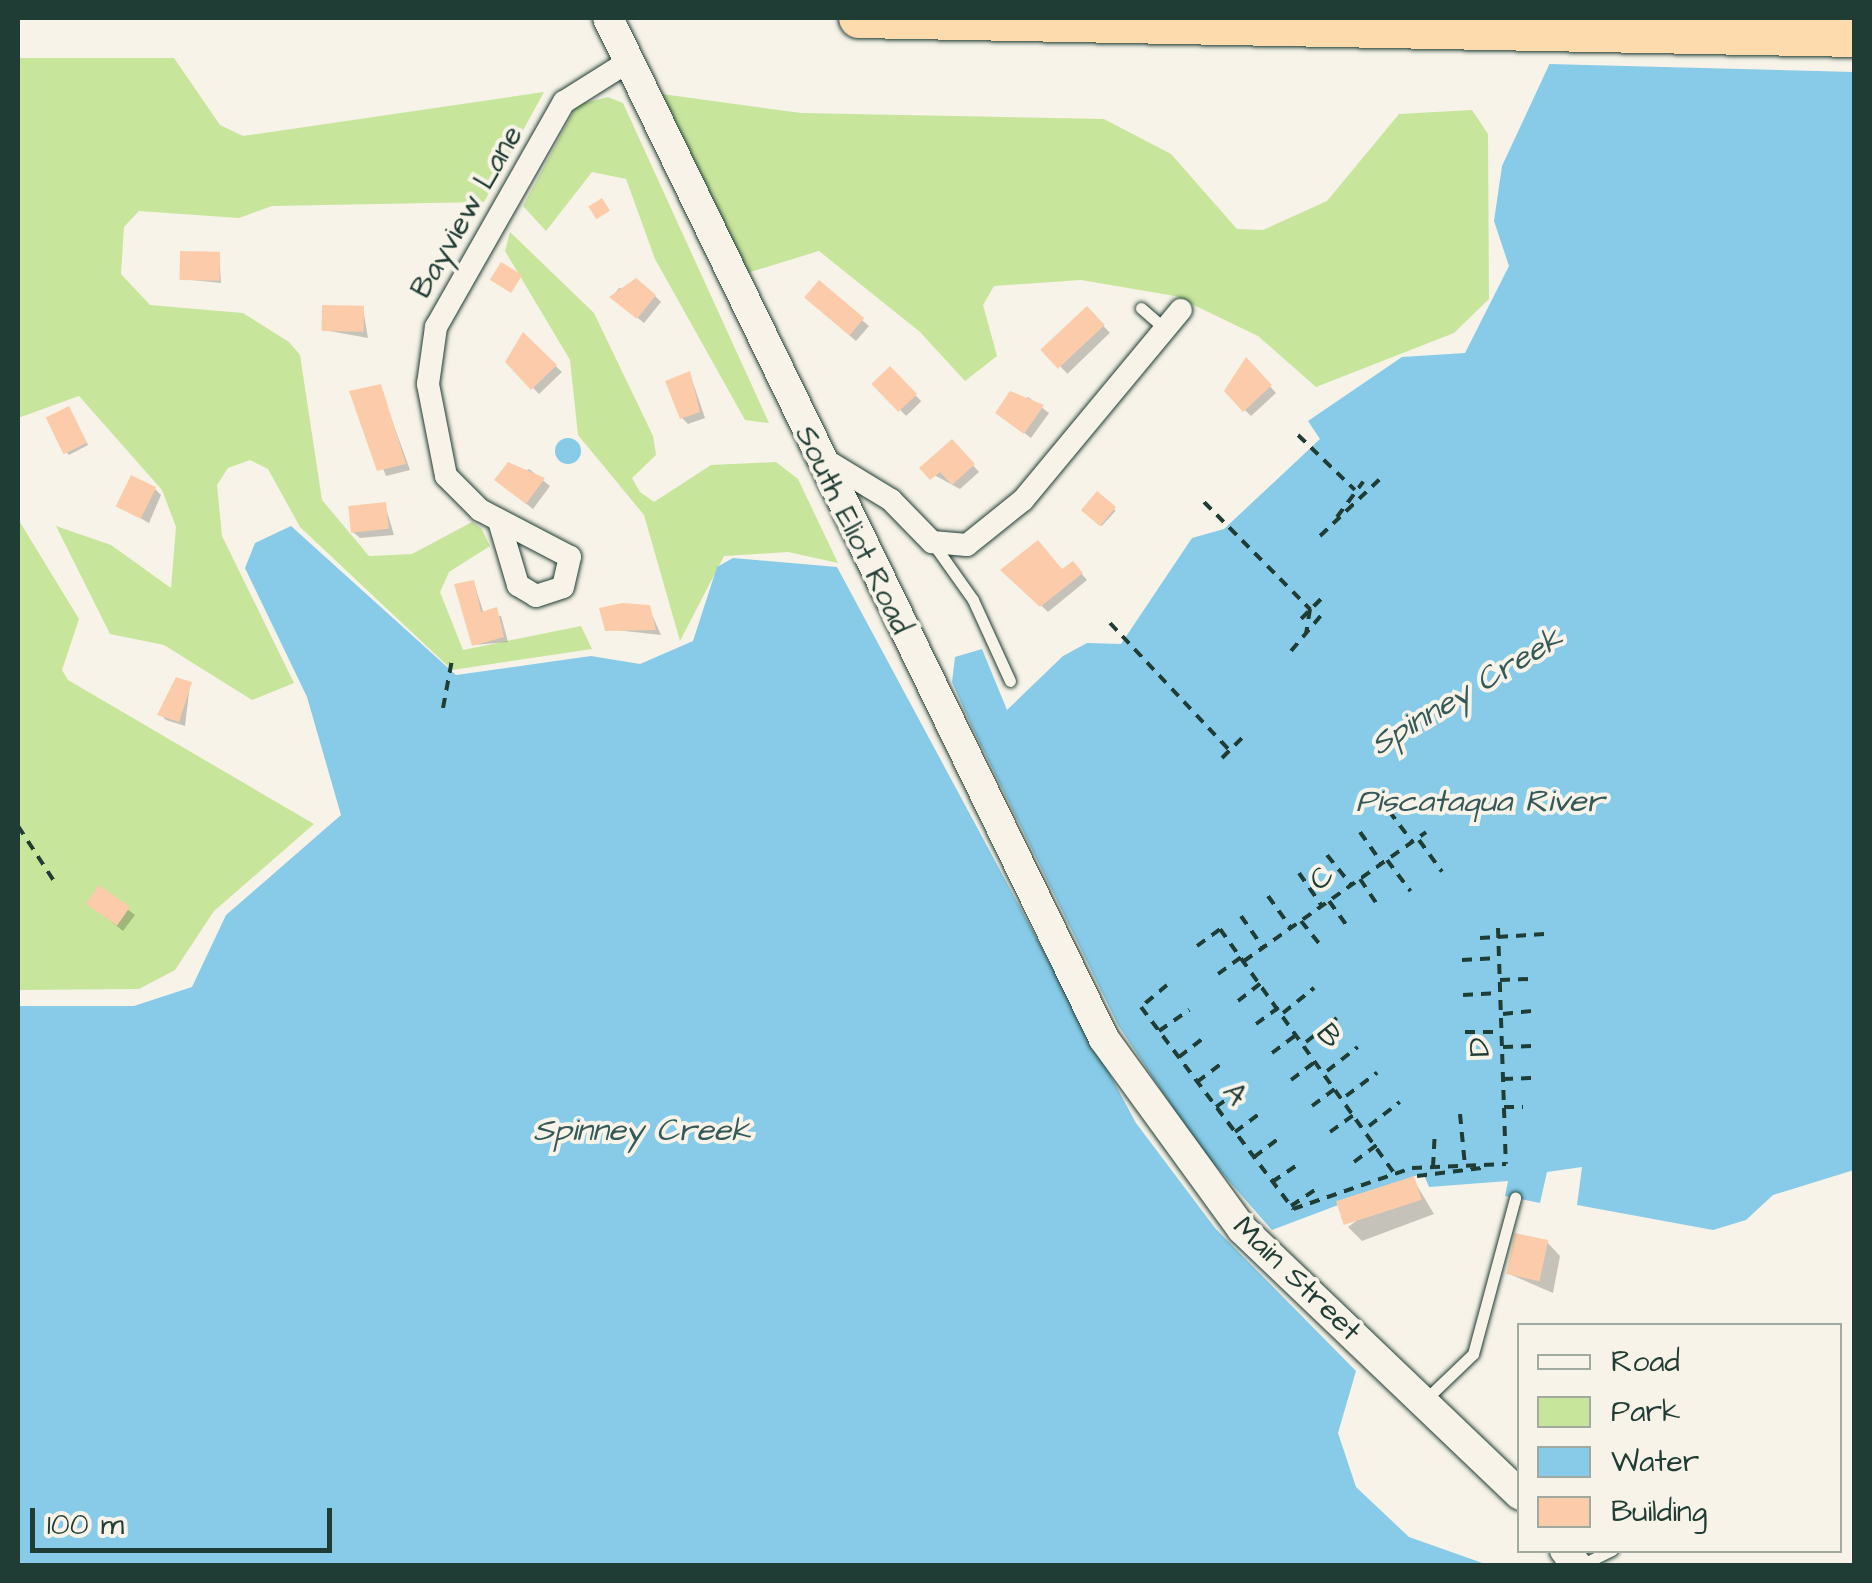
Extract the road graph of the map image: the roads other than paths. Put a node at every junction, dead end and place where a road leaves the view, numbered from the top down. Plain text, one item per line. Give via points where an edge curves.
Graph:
1 (608, 18) edge
2 (859, 18) edge
3 (1854, 37) edge
4 (626, 64) junction
5 (1141, 308) dead end
6 (1181, 310) dead end
7 (1165, 328) junction
8 (816, 455) junction
9 (499, 522) dead end
10 (932, 542) junction
11 (1010, 681) dead end
12 (1104, 1039) joint
13 (1514, 1198) dead end
14 (1426, 1400) junction
15 (1517, 1492) edge
16 (1606, 1553) edge
17 (1578, 1566) edge

1 - 4 main road, South Eliot Road
2 - 3 highway
4 - 8 main road, South Eliot Road
4 - 9 street, Bayview Lane via 564,102 436,327 428,384 438,456 467,500
5 - 7 lane
6 - 7 street
7 - 10 street via 1023,500 967,545
8 - 10 street via 891,500
8 - 12 main road, South Eliot Road
10 - 11 lane via 973,600
12 - 14 main road, Main Street via 1242,1228
13 - 14 lane via 1474,1354
14 - 15 main road, Main Street
16 - 17 lane

